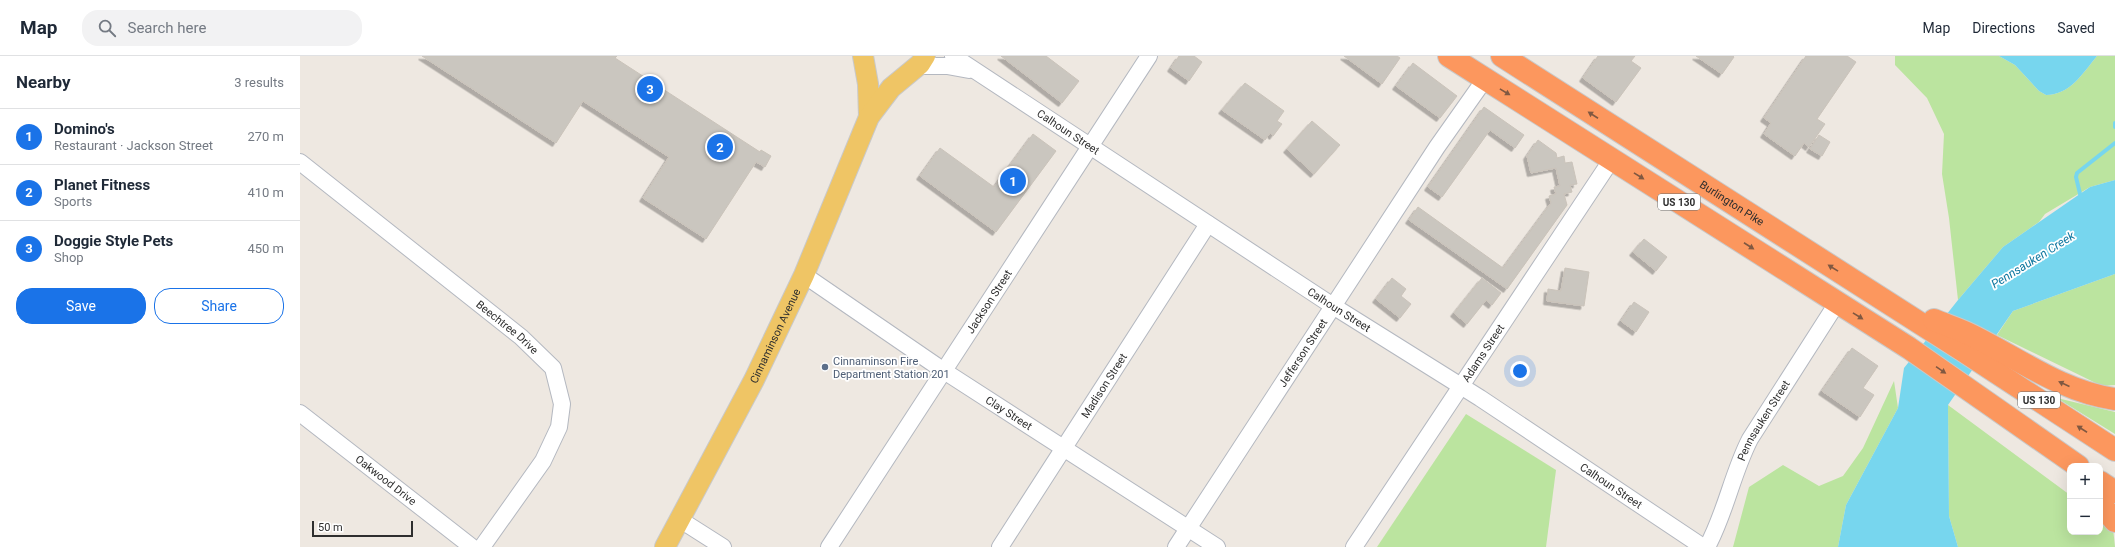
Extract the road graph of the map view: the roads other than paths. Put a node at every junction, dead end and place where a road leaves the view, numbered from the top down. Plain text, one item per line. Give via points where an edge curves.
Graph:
1 (953, 56) edge
2 (1149, 56) edge
3 (1449, 56) edge
4 (1502, 56) edge
5 (864, 59) edge
6 (916, 66) edge
7 (976, 72) junction
8 (1485, 79) junction
9 (869, 117) junction
10 (1090, 147) junction
11 (1612, 159) junction
12 (300, 162) edge
13 (1208, 224) junction
14 (804, 275) junction
15 (1837, 303) junction
16 (1333, 306) junction
17 (1967, 343) junction
18 (944, 371) junction
19 (1462, 388) junction
20 (2115, 399) edge
21 (300, 413) edge
22 (2019, 424) junction
23 (1064, 448) junction
24 (2115, 450) edge
25 (2074, 463) edge
26 (2067, 472) edge
27 (2103, 484) edge
28 (2115, 492) edge
29 (2103, 507) edge
30 (679, 519) junction
31 (2115, 521) edge
32 (1188, 529) junction
33 (472, 547) edge
34 (482, 547) edge
35 (665, 547) edge
36 (723, 547) edge
37 (829, 547) edge
38 (1000, 547) edge
39 (1176, 547) edge
40 (1217, 547) edge
41 (1354, 547) edge
42 (1703, 547) edge
43 (1707, 547) edge

1 - 7 street, Calhoun Street
2 - 10 street, Jackson Street
3 - 8 highway, US 130
17 -> 4 highway, Burlington Pike / US 130 via 1878,297
5 - 6 main road, Calhoun Street via 874,70 884,74
5 - 9 main road, Cinnaminson Avenue via 870,100
6 - 7 street, Calhoun Street via 947,66
6 - 9 main road, Cinnaminson Avenue via 880,100
7 - 10 street, Calhoun Street
8 -> 11 highway, US 130
8 - 16 street, Jefferson Street via 1437,147
9 - 14 main road, Cinnaminson Avenue
10 - 13 street, Calhoun Street
10 - 18 street, Jackson Street
11 -> 15 highway, US 130
11 - 19 street, Adams Street
12 - 34 street, Beechtree Drive via 521,337 553,368 562,404 559,427 543,460
13 - 16 street, Calhoun Street
13 - 23 street, Madison Street
14 - 18 street, Clay Street
14 - 30 main road, Cinnaminson Avenue via 754,380
15 -> 22 highway, US 130 via 1909,348
15 - 43 street, Pennsauken Street via 1750,439 1741,457 1722,518
16 - 19 street, Calhoun Street
16 - 32 street, Jefferson Street
20 -> 17 highway via 2090,394
24 -> 17 highway, US 130
18 - 23 street, Clay Street
18 - 37 street, Jackson Street
19 - 41 street, Adams Street
19 - 42 street, Calhoun Street
21 - 33 street, Oakwood Drive
22 - 25 highway, US 130
22 - 26 highway
23 - 32 street, Clay Street
23 - 38 street, Madison Street
27 - 28 highway
29 - 31 highway
30 - 35 main road, Cinnaminson Avenue
30 - 36 street
32 - 39 street, Jefferson Street
32 - 40 street, Clay Street

